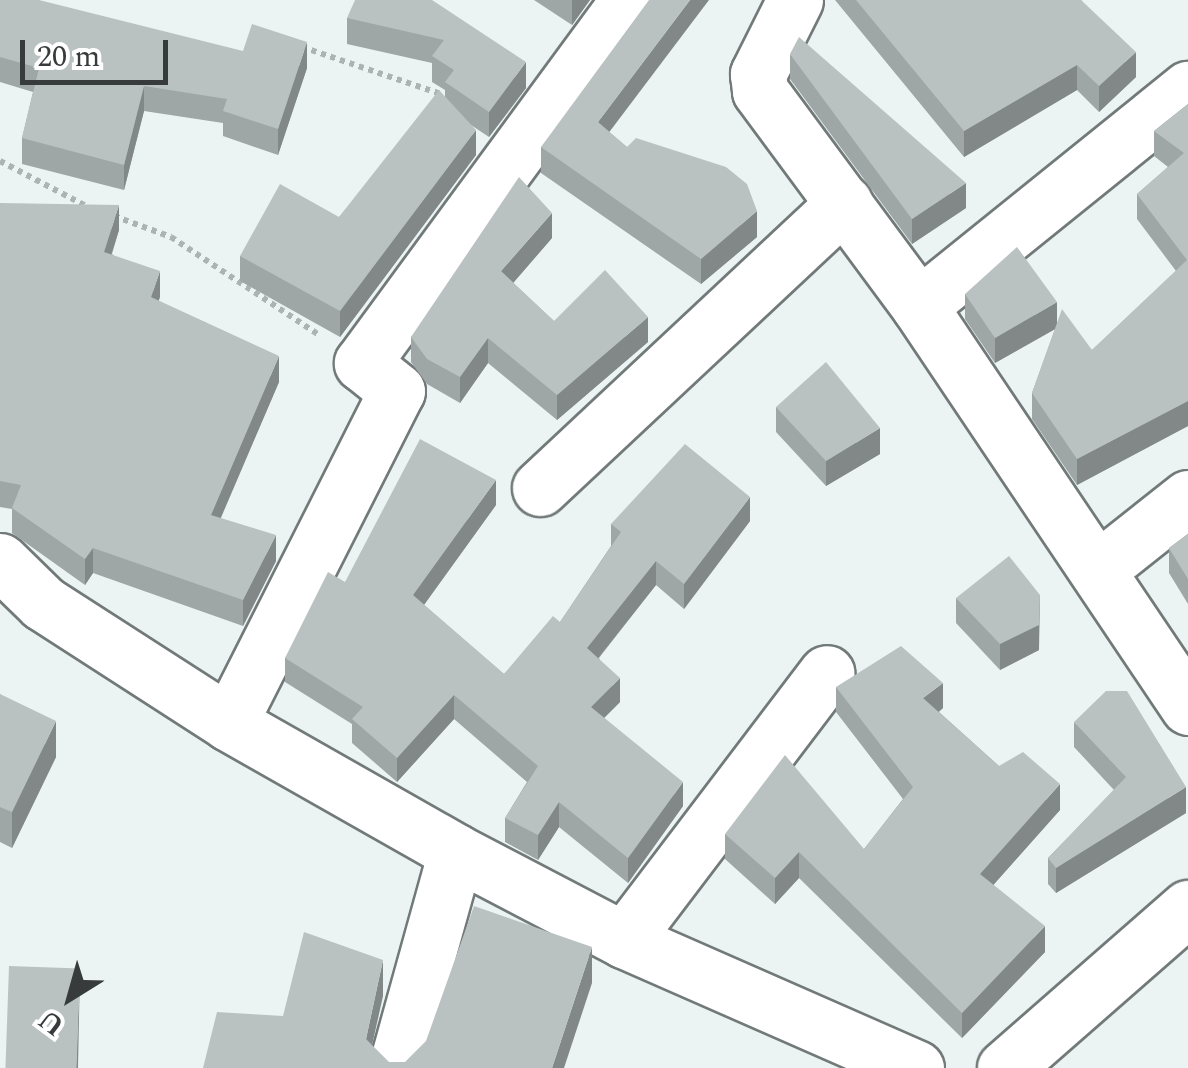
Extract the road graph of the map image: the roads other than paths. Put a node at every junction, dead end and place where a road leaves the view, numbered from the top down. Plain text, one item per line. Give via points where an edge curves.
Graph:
1 (630, 0) edge
2 (795, 0) edge
3 (1188, 89) edge
4 (845, 203) junction
5 (919, 306) junction
6 (540, 488) dead end
7 (1188, 498) edge
8 (0, 561) edge
9 (1097, 570) junction
10 (827, 673) dead end
11 (1188, 706) edge
12 (228, 723) junction
13 (456, 852) junction
14 (1188, 908) edge
15 (624, 940) junction
16 (396, 1068) edge
17 (916, 1068) edge
18 (1005, 1068) edge

1 - 12 street via 362,363 396,391
2 - 4 street via 758,74 760,91
3 - 5 street
4 - 5 street
4 - 6 street
5 - 9 street
7 - 9 street
8 - 12 street via 42,603
9 - 11 street
10 - 15 street
12 - 13 street
13 - 15 street
13 - 16 street
14 - 18 street
15 - 17 street

